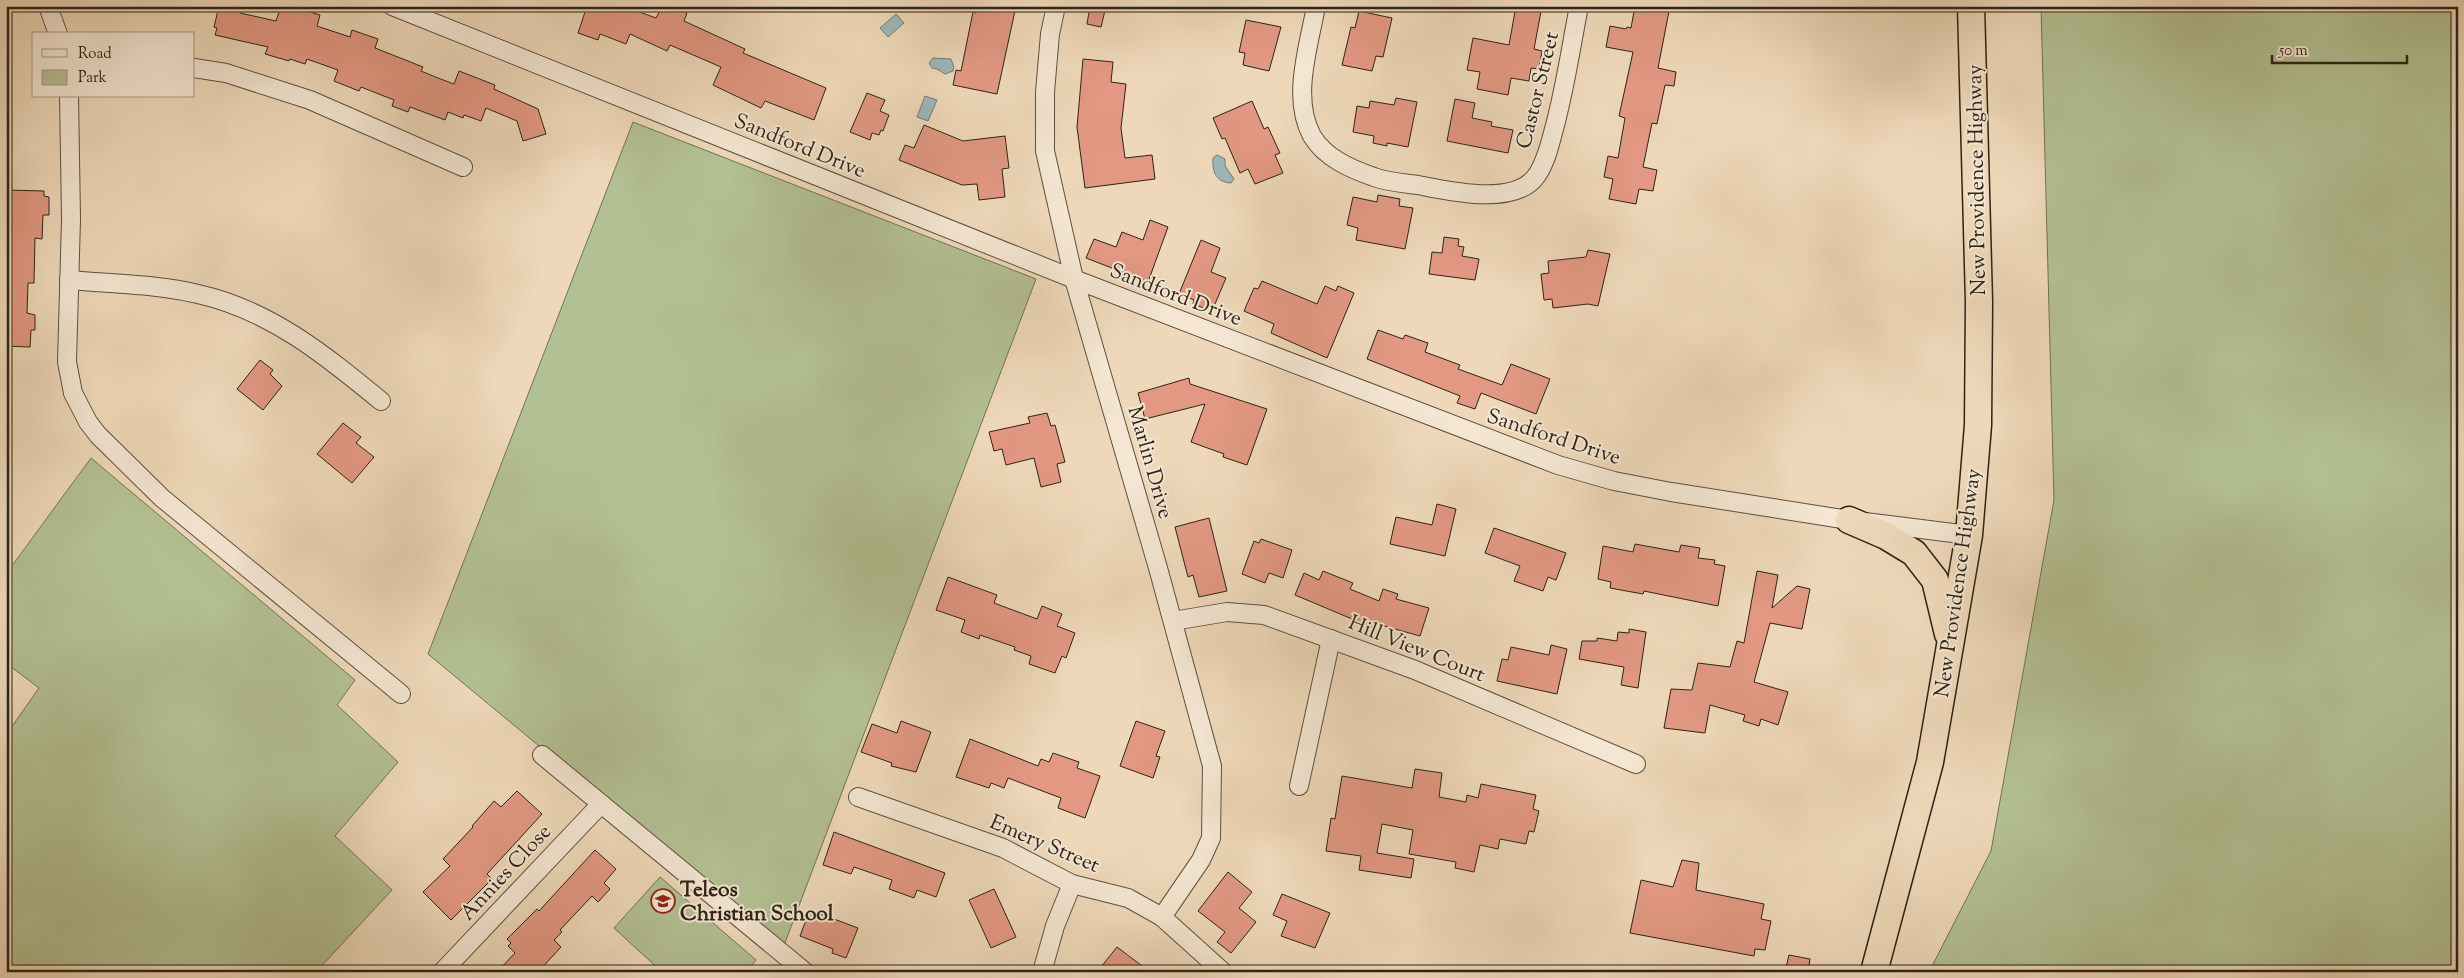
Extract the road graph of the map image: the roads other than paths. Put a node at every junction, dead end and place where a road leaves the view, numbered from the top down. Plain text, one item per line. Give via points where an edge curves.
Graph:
1 (48, 6) edge
2 (392, 6) edge
3 (1056, 6) edge
4 (1316, 6) edge
5 (1579, 6) edge
6 (1971, 6) edge
7 (57, 32) edge
8 (195, 68) edge
9 (70, 98) edge
10 (463, 167) dead end
11 (1074, 279) junction
12 (69, 280) junction
13 (381, 401) dead end
14 (1849, 520) junction
15 (1969, 534) junction
16 (1173, 621) junction
17 (1331, 639) junction
18 (1951, 647) junction
19 (401, 694) dead end
20 (542, 755) dead end
21 (1636, 764) dead end
22 (1299, 786) dead end
23 (858, 797) dead end
24 (600, 804) junction
25 (1072, 884) junction
26 (1162, 917) junction
27 (442, 972) edge
28 (804, 972) edge
29 (1042, 972) edge
30 (1223, 972) edge
31 (1874, 972) edge

1 - 7 street
2 - 11 street, Sandford Drive
3 - 11 street, Marlin Drive via 1045,92 1045,151
4 - 5 street, Castor Street via 1303,84 1302,112 1320,149 1376,178 1472,195 1505,193 1522,188 1537,176 1558,112
6 - 15 highway, New Providence Highway via 1979,302 1978,425
8 - 10 street via 234,76 310,100
9 - 12 street
11 - 14 street, Sandford Drive via 1567,467 1614,481 1671,492
11 - 16 street, Marlin Drive
12 - 13 street via 185,291 234,305 303,339
12 - 19 street via 68,378 80,408 98,435 162,498
14 - 15 street, Sandford Drive
14 - 18 highway via 1914,553 1935,580
15 - 18 highway, New Providence Highway
16 - 17 street, Hill View Court via 1226,612 1264,615
16 - 26 street, Marlin Drive via 1212,766 1213,805 1211,838
17 - 21 street, Hill View Court via 1415,670
17 - 22 street
18 - 31 highway, New Providence Highway via 1930,762
20 - 24 street
23 - 25 street, Emery Street via 1003,848
24 - 27 street, Annies Close
24 - 28 street
25 - 26 street, Emery Street via 1128,898
25 - 29 street
26 - 30 street, Emery Street

